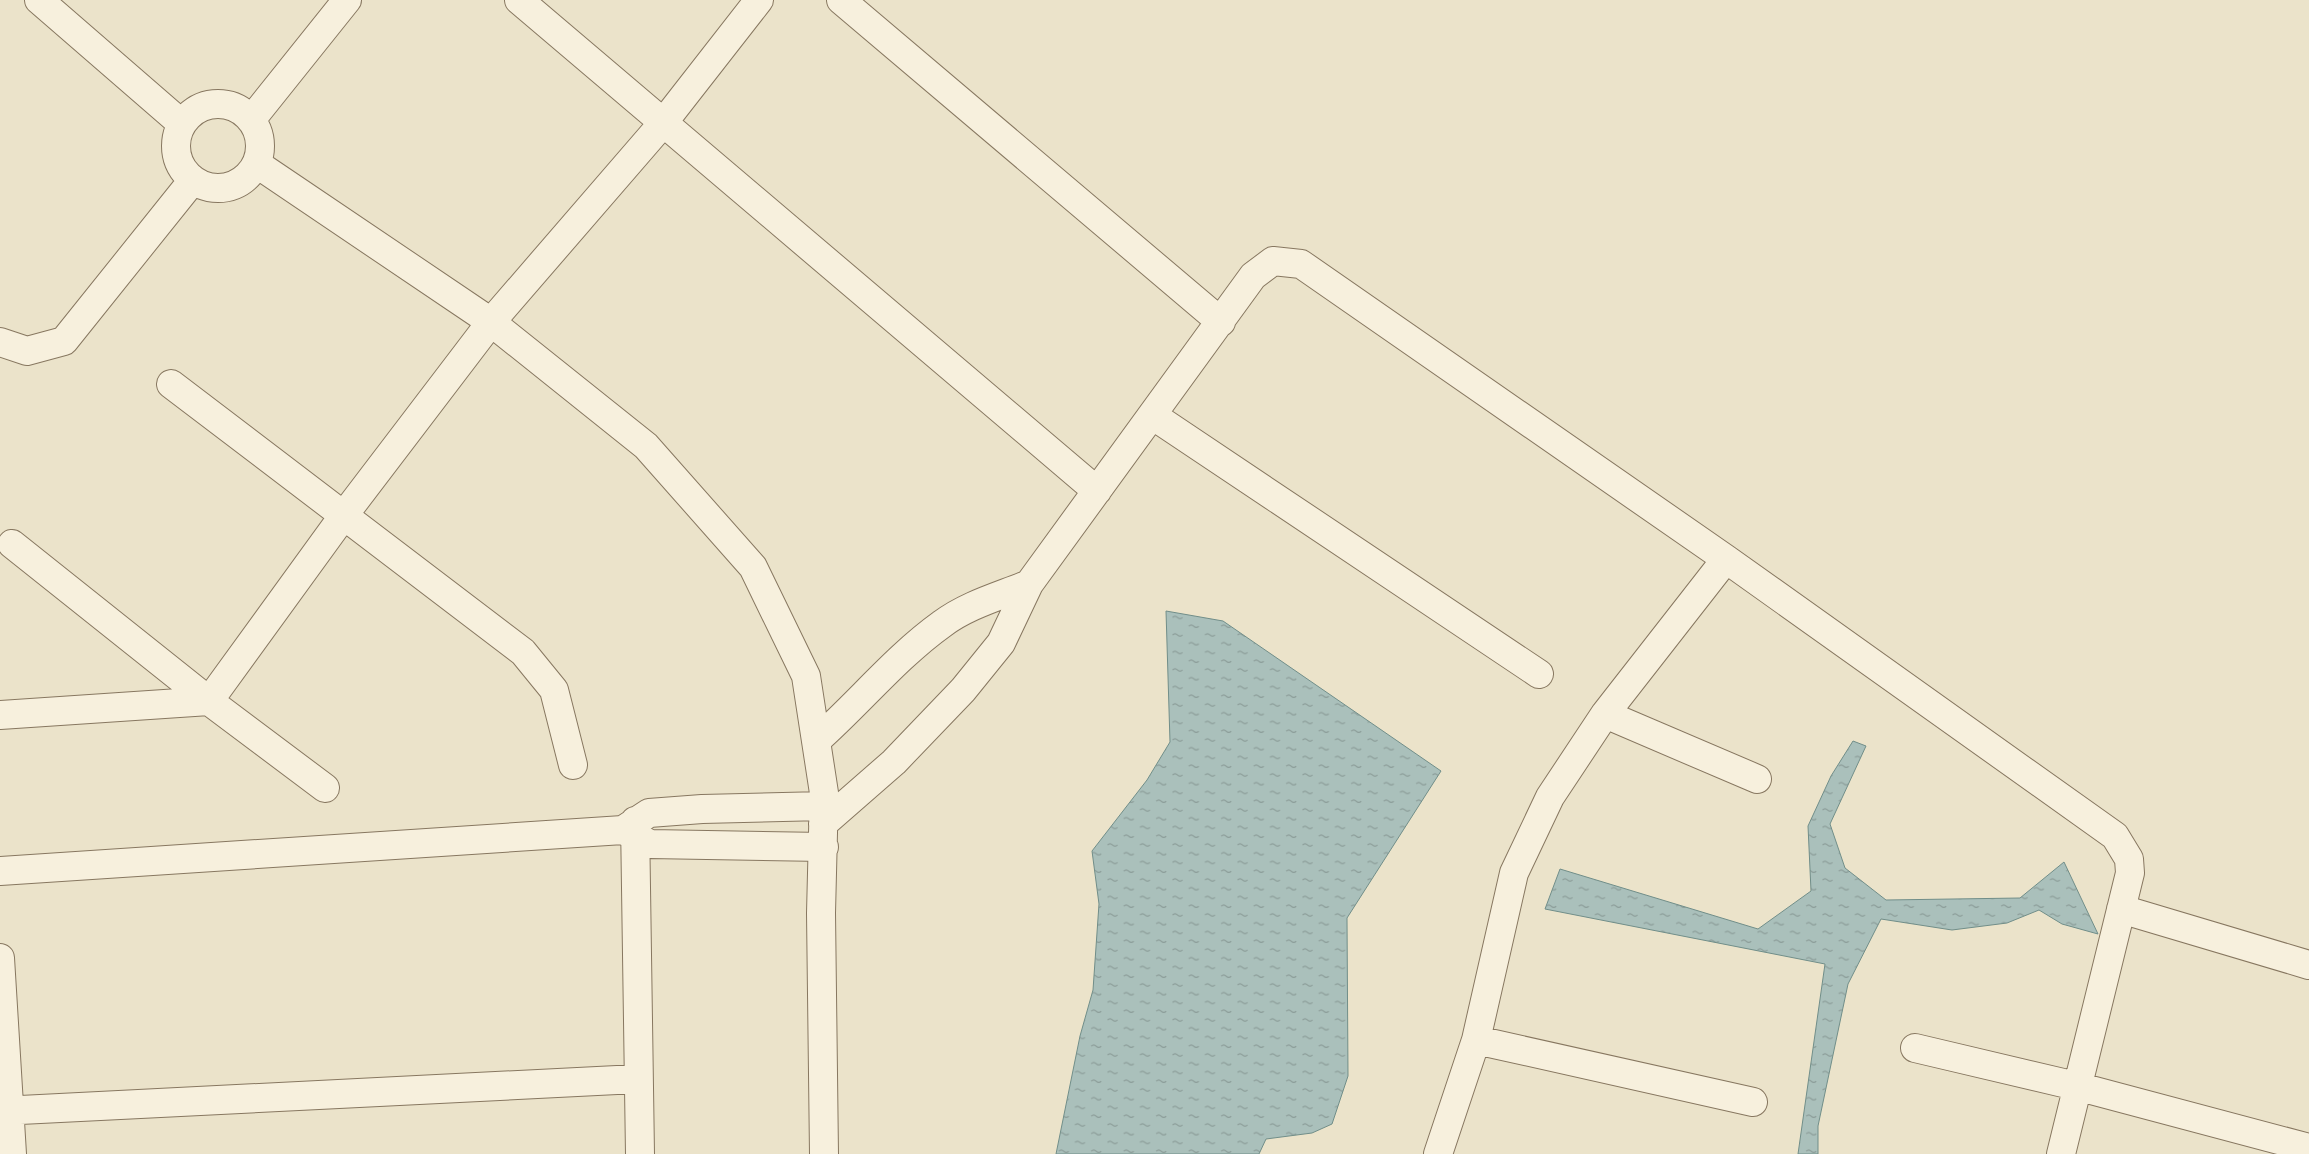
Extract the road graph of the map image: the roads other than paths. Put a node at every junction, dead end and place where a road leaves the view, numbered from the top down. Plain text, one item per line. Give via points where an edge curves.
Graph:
1 (38, 0) edge
2 (347, 0) edge
3 (519, 0) edge
4 (759, 0) edge
5 (841, 0) edge
6 (252, 120) junction
7 (663, 122) junction
8 (182, 124) junction
9 (257, 164) junction
10 (193, 180) junction
11 (491, 322) junction
12 (1221, 322) junction
13 (0, 342) edge
14 (170, 384) dead end
15 (1152, 415) junction
16 (1097, 491) junction
17 (344, 515) junction
18 (12, 544) dead end
19 (1726, 559) junction
20 (1029, 584) junction
21 (1539, 674) dead end
22 (208, 702) junction
23 (1605, 714) junction
24 (0, 715) edge
25 (816, 741) junction
26 (573, 765) dead end
27 (1757, 779) dead end
28 (325, 788) dead end
29 (702, 809) junction
30 (824, 826) junction
31 (631, 830) junction
32 (703, 845) junction
33 (0, 871) edge
34 (2122, 909) junction
35 (0, 958) edge
36 (2309, 965) edge
37 (1476, 1040) junction
38 (1915, 1048) dead end
39 (637, 1079) junction
40 (2076, 1086) junction
41 (1753, 1102) dead end
42 (6, 1111) edge
43 (2309, 1148) edge
44 (12, 1154) edge
45 (640, 1154) edge
46 (824, 1154) edge
47 (1438, 1154) edge
48 (2061, 1154) edge

1 - 8 street
2 - 6 street
3 - 7 street
4 - 7 street
5 - 12 street
6 - 8 street via 235,108 215,104 196,110
6 - 9 street via 260,148
7 - 11 street
7 - 16 street
8 - 10 street via 176,144 180,164
9 - 10 street via 246,178 229,187 210,188
9 - 11 street
10 - 13 street via 64,341 28,351
11 - 17 street
11 - 25 street via 646,446 754,567 806,676
12 - 15 street
12 - 19 street via 1253,276 1273,261 1301,264
14 - 17 street
15 - 16 street
15 - 21 street
16 - 20 street
17 - 22 street
17 - 26 street via 523,652 554,690
18 - 22 street
19 - 23 street
19 - 34 street via 2115,836 2129,859 2130,873
20 - 25 street via 974,606 943,623
20 - 30 street via 1001,643 962,690 894,762
22 - 24 street
22 - 28 street
23 - 27 street
23 - 37 street via 1550,797 1514,873
25 - 30 street via 824,793
29 - 30 street
29 - 31 street via 649,813
29 - 32 street
30 - 32 street
30 - 46 street via 821,913
31 - 32 street via 650,844
31 - 33 street
31 - 39 street
34 - 36 street
34 - 40 street
35 - 42 street
37 - 41 street
37 - 47 street
38 - 40 street
39 - 42 street
39 - 45 street
40 - 43 street
40 - 48 street
42 - 44 street

